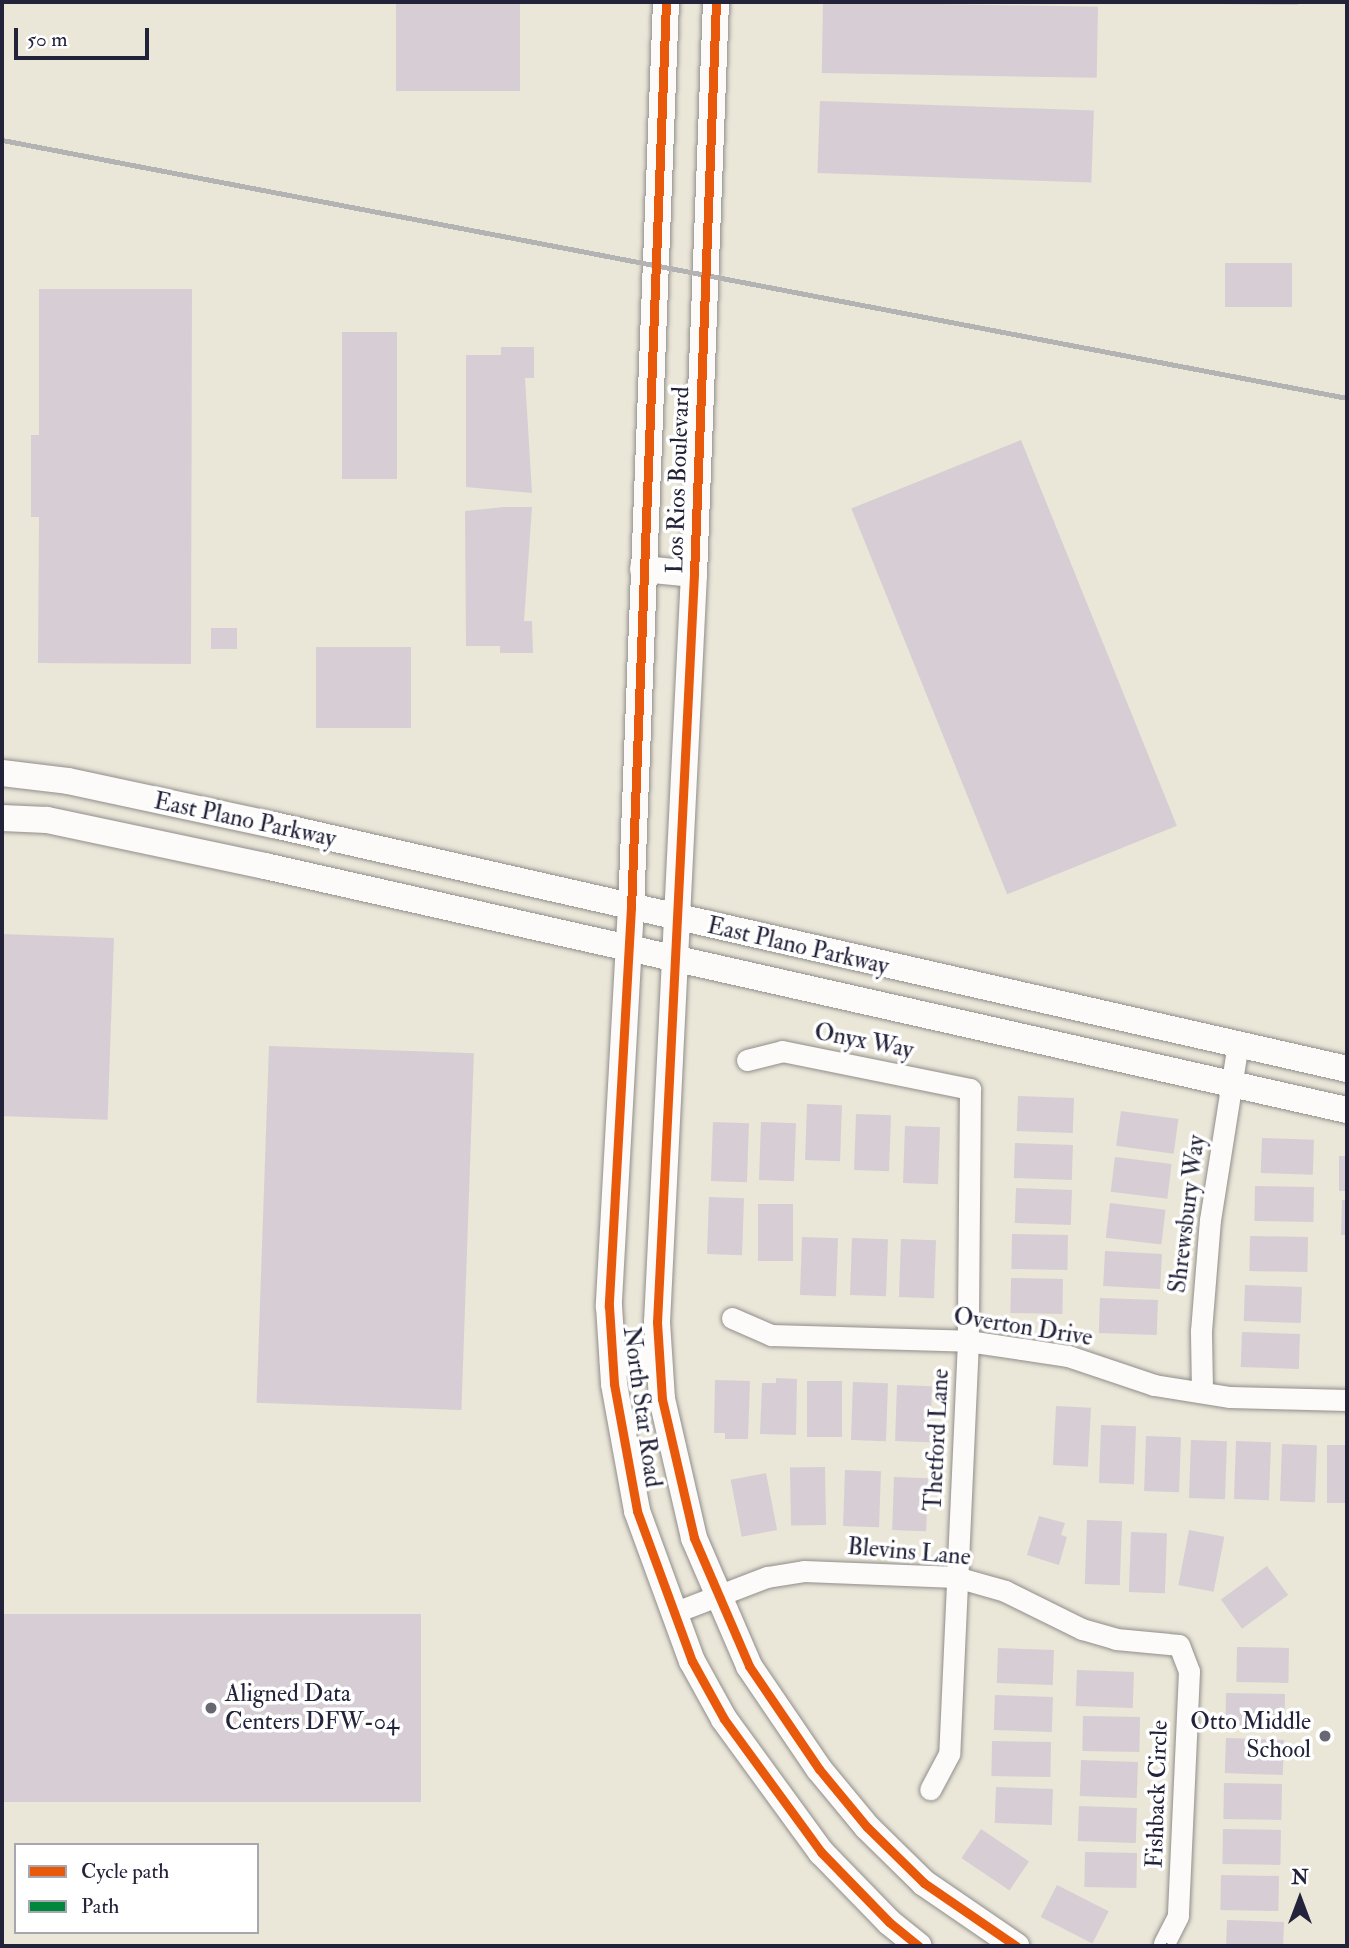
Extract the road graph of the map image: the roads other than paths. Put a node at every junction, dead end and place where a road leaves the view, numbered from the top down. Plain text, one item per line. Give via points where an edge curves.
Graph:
1 (666, 2) edge
2 (716, 2) edge
3 (643, 569) junction
4 (694, 574) junction
5 (2, 774) edge
6 (2, 817) edge
7 (274, 825) junction
8 (265, 866) junction
9 (631, 907) junction
10 (678, 919) junction
11 (628, 949) junction
12 (675, 960) junction
13 (948, 979) junction
14 (939, 1018) junction
15 (1238, 1044) junction
16 (747, 1060) dead end
17 (1347, 1069) edge
18 (1230, 1084) junction
19 (970, 1089) joint
20 (1347, 1110) edge
21 (732, 1318) dead end
22 (968, 1341) junction
23 (659, 1359) junction
24 (613, 1364) junction
25 (1202, 1391) junction
26 (1347, 1400) edge
27 (956, 1577) junction
28 (715, 1594) junction
29 (673, 1613) junction
30 (1180, 1645) joint
31 (930, 1789) dead end
32 (1164, 1944) dead end
33 (919, 1946) edge
34 (1016, 1946) edge

1 - 3 main road, Los Rios Boulevard
2 - 4 main road, Los Rios Boulevard
3 - 4 main road
3 - 9 main road, Los Rios Boulevard
4 - 10 main road, Los Rios Boulevard
5 - 7 main road, East Plano Parkway via 68,781
6 - 8 main road, East Plano Parkway via 47,820
7 - 8 main road
7 - 9 main road, East Plano Parkway
8 - 11 main road, East Plano Parkway
9 - 10 main road, East Plano Parkway
9 - 11 main road, North Star Road
10 - 12 main road, Los Rios Boulevard
10 - 13 main road, East Plano Parkway
11 - 12 main road, East Plano Parkway
11 - 24 main road, North Star Road via 610,1306
12 - 14 main road, East Plano Parkway
12 - 23 main road, North Star Road
13 - 14 main road
13 - 15 main road, East Plano Parkway
14 - 18 main road, East Plano Parkway
15 - 17 main road, East Plano Parkway
15 - 18 street, Shrewsbury Way
16 - 19 street, Onyx Way via 782,1051
18 - 20 main road, East Plano Parkway
18 - 25 street, Shrewsbury Way via 1210,1220 1201,1331
19 - 22 street, Thetford Lane
21 - 22 street, Overton Drive via 771,1335
22 - 25 street, Overton Drive via 1069,1356 1154,1385
22 - 27 street, Thetford Lane
23 - 24 main road
23 - 28 main road, North Star Road via 674,1469
24 - 29 main road, North Star Road via 623,1452 637,1511
25 - 26 street, Overton Drive via 1230,1397
27 - 28 street, Blevins Lane via 804,1571
27 - 30 street, Blevins Lane via 1005,1591 1082,1629 1116,1639
27 - 31 street, Thetford Lane via 949,1754
28 - 29 street, Blevins Lane
28 - 34 main road, North Star Road via 749,1667 819,1769 867,1827 924,1883
29 - 33 main road, North Star Road via 724,1719 767,1780 821,1852
30 - 32 street, Fishback Circle via 1189,1671 1178,1916

